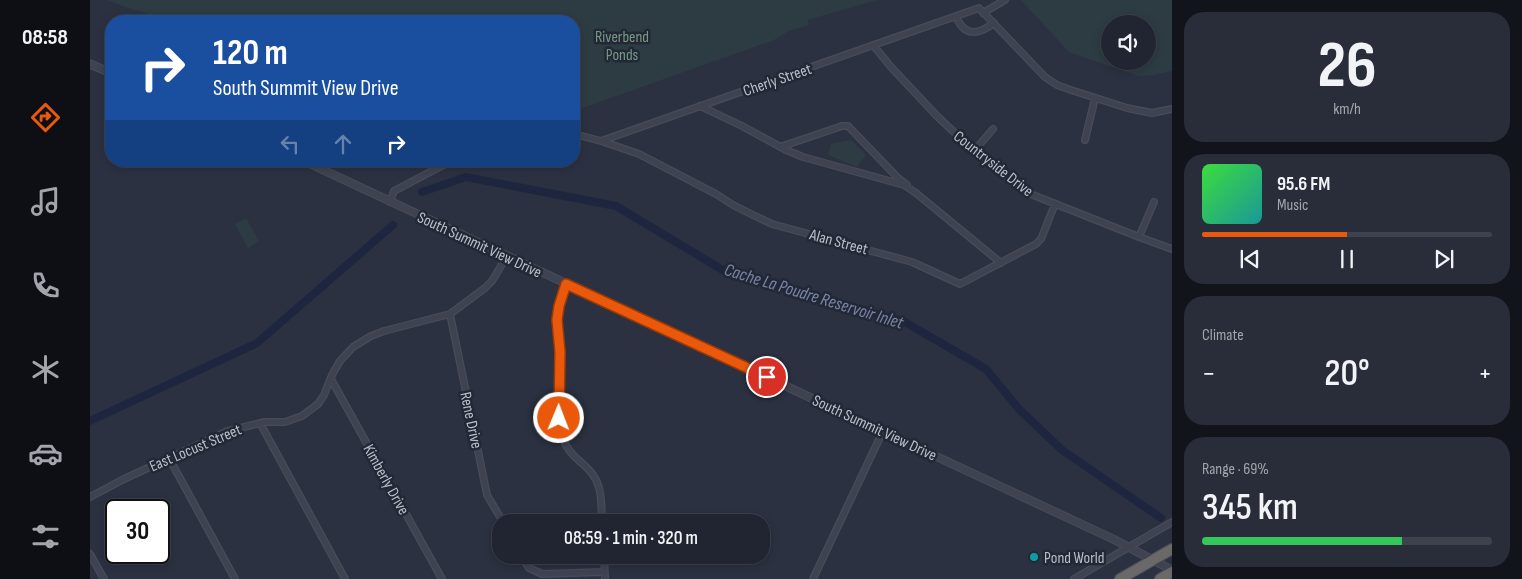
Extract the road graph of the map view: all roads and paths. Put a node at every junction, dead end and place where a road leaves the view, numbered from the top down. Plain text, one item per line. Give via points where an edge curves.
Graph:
1 (1005, 0) edge
2 (984, 13) junction
3 (956, 16) junction
4 (994, 24) junction
5 (873, 45) junction
6 (90, 64) edge
7 (105, 70) edge
8 (1095, 98) junction
9 (700, 106) junction
10 (1172, 109) edge
11 (993, 129) dead end
12 (580, 136) edge
13 (1085, 140) dead end
14 (601, 141) junction
15 (780, 147) junction
16 (974, 151) junction
17 (317, 167) edge
18 (440, 167) edge
19 (916, 192) junction
20 (390, 202) junction
21 (1154, 202) dead end
22 (1055, 204) junction
23 (1139, 237) junction
24 (1172, 249) edge
25 (505, 255) junction
26 (1001, 263) junction
27 (566, 284) junction
28 (450, 314) junction
29 (331, 379) junction
30 (260, 423) junction
31 (883, 432) junction
32 (169, 458) junction
33 (90, 497) edge
34 (499, 514) edge
35 (602, 514) edge
36 (1172, 522) edge
37 (1129, 548) junction
38 (1172, 549) edge
39 (90, 554) edge
40 (1154, 560) junction
41 (526, 564) edge
42 (1172, 571) edge
43 (604, 576) edge
44 (104, 579) edge
45 (235, 579) edge
46 (345, 579) edge
47 (442, 579) edge
48 (813, 579) edge
49 (1074, 579) edge
50 (1120, 579) edge
51 (1160, 579) edge

1 - 2 street
2 - 3 street, Cherly Street via 978,8
2 - 4 street
3 - 4 street via 963,28 974,32
3 - 5 street, Cherly Street
4 - 8 street via 1045,77 1057,85
5 - 9 street, Cherly Street
5 - 16 street, Countryside Drive via 937,116
6 - 7 street
8 - 10 street via 1152,113
8 - 13 street
9 - 14 street, Cherly Street
9 - 15 street
11 - 16 street
12 - 14 street
14 - 26 street, Alan Street via 639,154 772,224 912,262 960,284
15 - 19 street via 802,157 891,181
15 - 19 street via 848,126
16 - 22 street, Countryside Drive via 1016,184
17 - 20 street, South Summit View Drive
18 - 20 street via 394,191
19 - 26 street
20 - 25 street, South Summit View Drive
21 - 23 street
22 - 23 street, Countryside Drive
22 - 26 street, Alan Street via 1041,239
23 - 24 street, Countryside Drive
25 - 27 street, South Summit View Drive
25 - 28 street, East Locust Street via 492,281
27 - 31 street, South Summit View Drive
27 - 35 street via 557,320 560,428 566,446 597,480
28 - 29 street, East Locust Street via 384,331 361,341 347,352
28 - 34 street, Rene Drive via 488,495
29 - 30 street, East Locust Street via 318,404 302,416 285,422
29 - 47 street, Kimberly Drive
30 - 32 street, East Locust Street via 228,431
30 - 46 street
31 - 37 street, South Summit View Drive
31 - 48 street
32 - 33 street, East Locust Street
32 - 45 street
36 - 37 street
37 - 40 street, South Summit View Drive
37 - 49 street
38 - 40 highway
39 - 44 street
40 - 42 street, South Summit View Drive
40 - 50 highway
41 - 43 street via 542,574
42 - 51 highway

